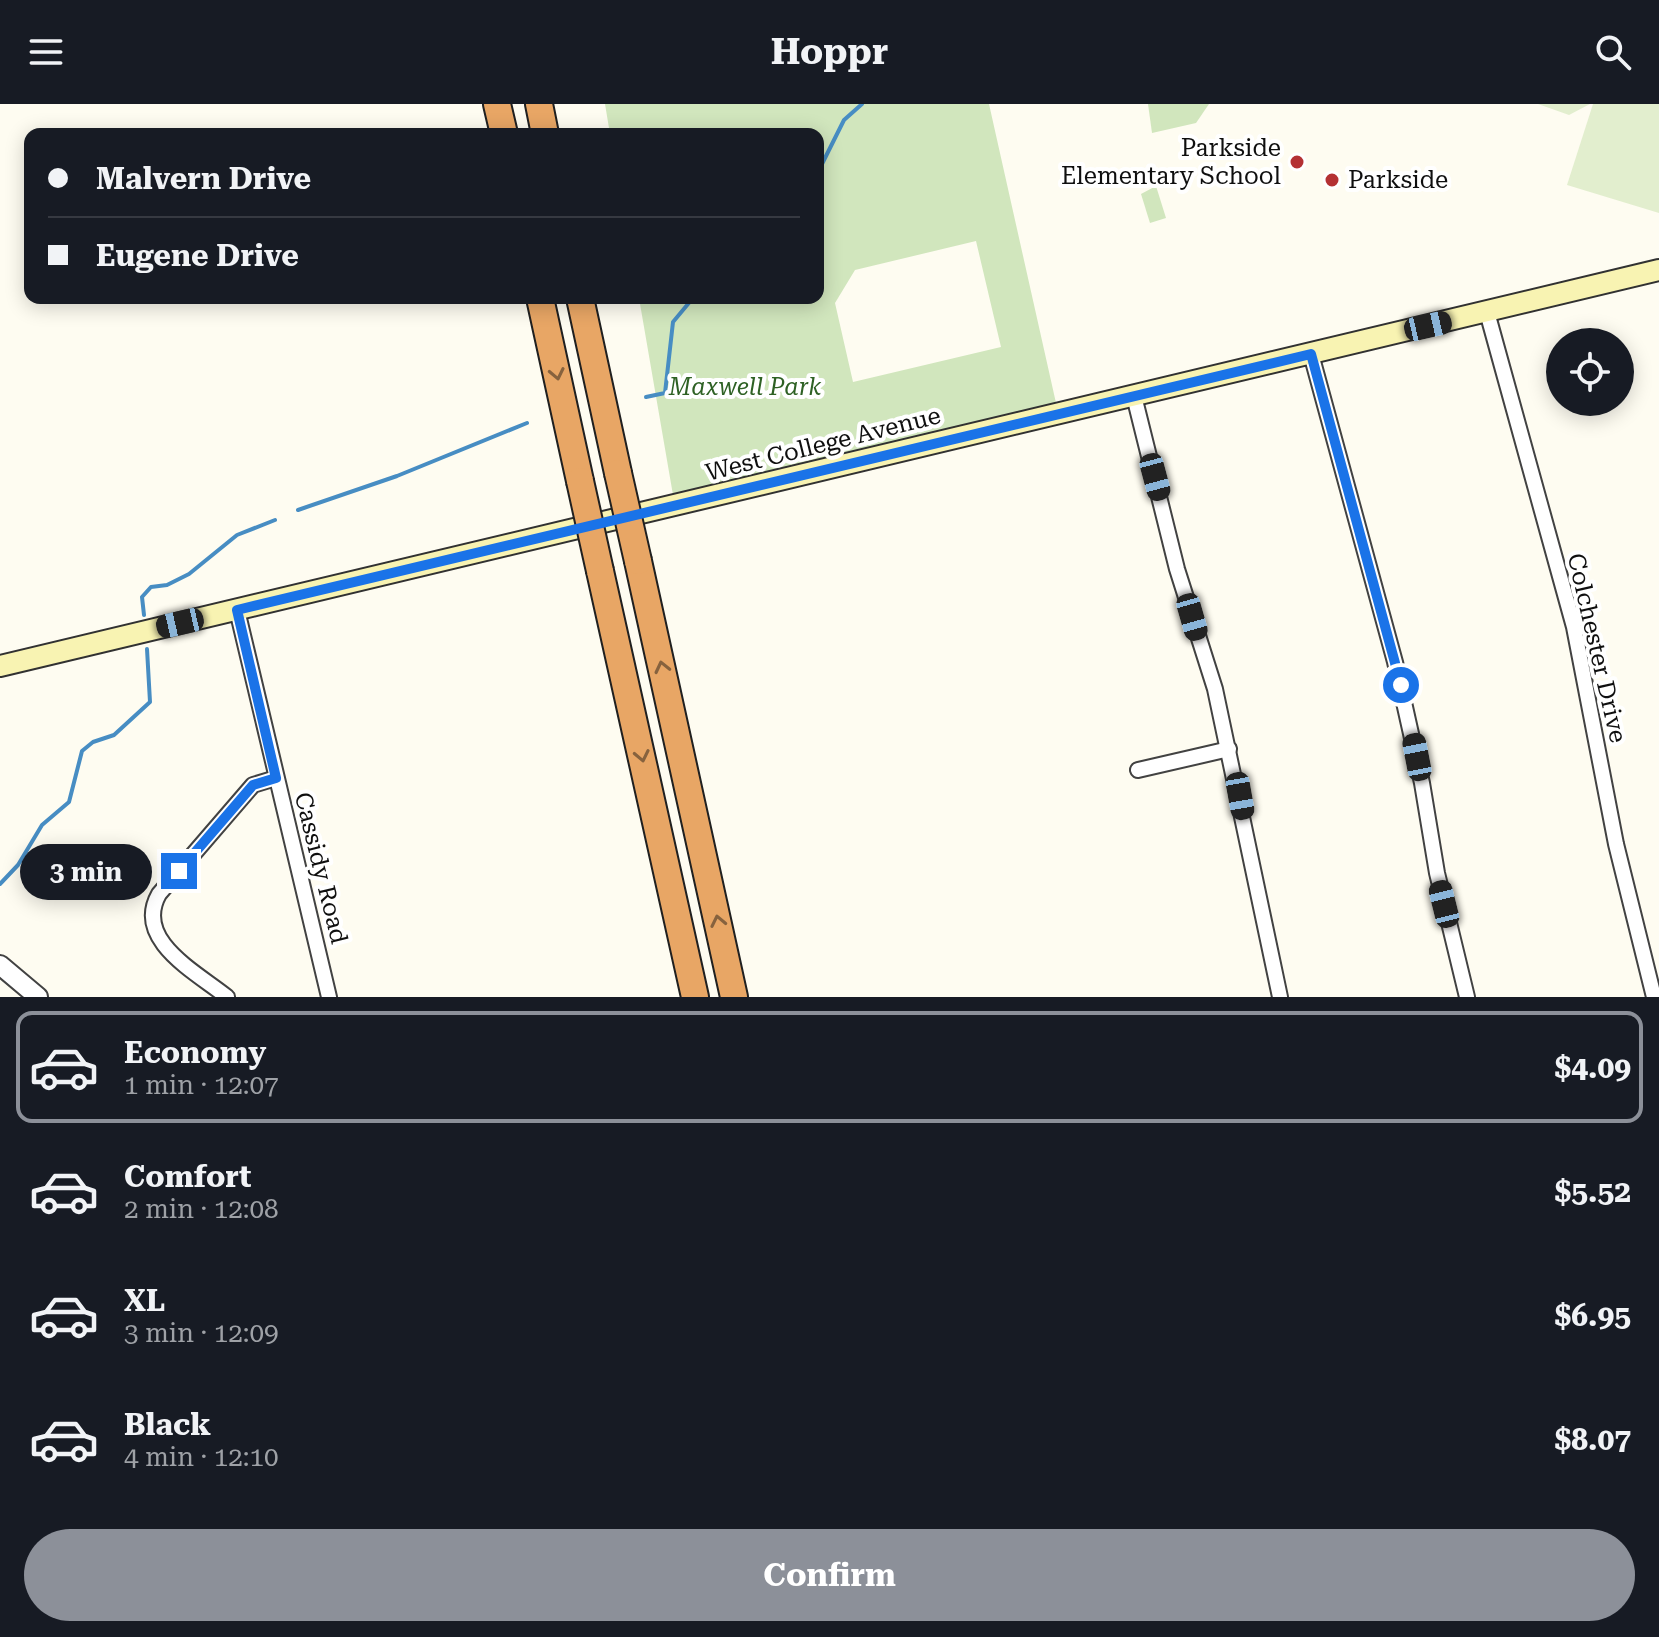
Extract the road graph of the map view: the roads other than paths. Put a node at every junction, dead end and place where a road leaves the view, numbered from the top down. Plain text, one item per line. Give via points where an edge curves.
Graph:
1 (497, 104) edge
2 (539, 104) edge
3 (503, 128) edge
4 (544, 128) edge
5 (1659, 270) edge
6 (541, 304) edge
7 (581, 304) edge
8 (1487, 312) junction
9 (1311, 354) junction
10 (1134, 396) junction
11 (237, 610) junction
12 (0, 666) edge
13 (1229, 749) junction
14 (1138, 770) dead end
15 (276, 778) junction
16 (0, 965) edge
17 (38, 997) edge
18 (227, 997) edge
19 (329, 997) edge
20 (695, 997) edge
21 (734, 997) edge
22 (1280, 997) edge
23 (1467, 997) edge
24 (1654, 997) edge

1 - 3 highway
2 - 4 highway
5 - 8 main road, West College Avenue
6 -> 20 highway, bridge
21 -> 7 highway, bridge
8 - 9 main road, West College Avenue
8 - 24 street, Colchester Drive via 1574,627 1616,844
9 - 10 main road, West College Avenue
9 - 23 street via 1409,718 1437,873
10 - 11 main road, West College Avenue
10 - 13 street
11 - 12 main road, West College Avenue
11 - 15 street, Cassidy Road
13 - 14 street
13 - 22 street
15 - 18 street via 253,785 159,894 151,911 159,941
15 - 19 street, Cassidy Road
16 - 17 street

